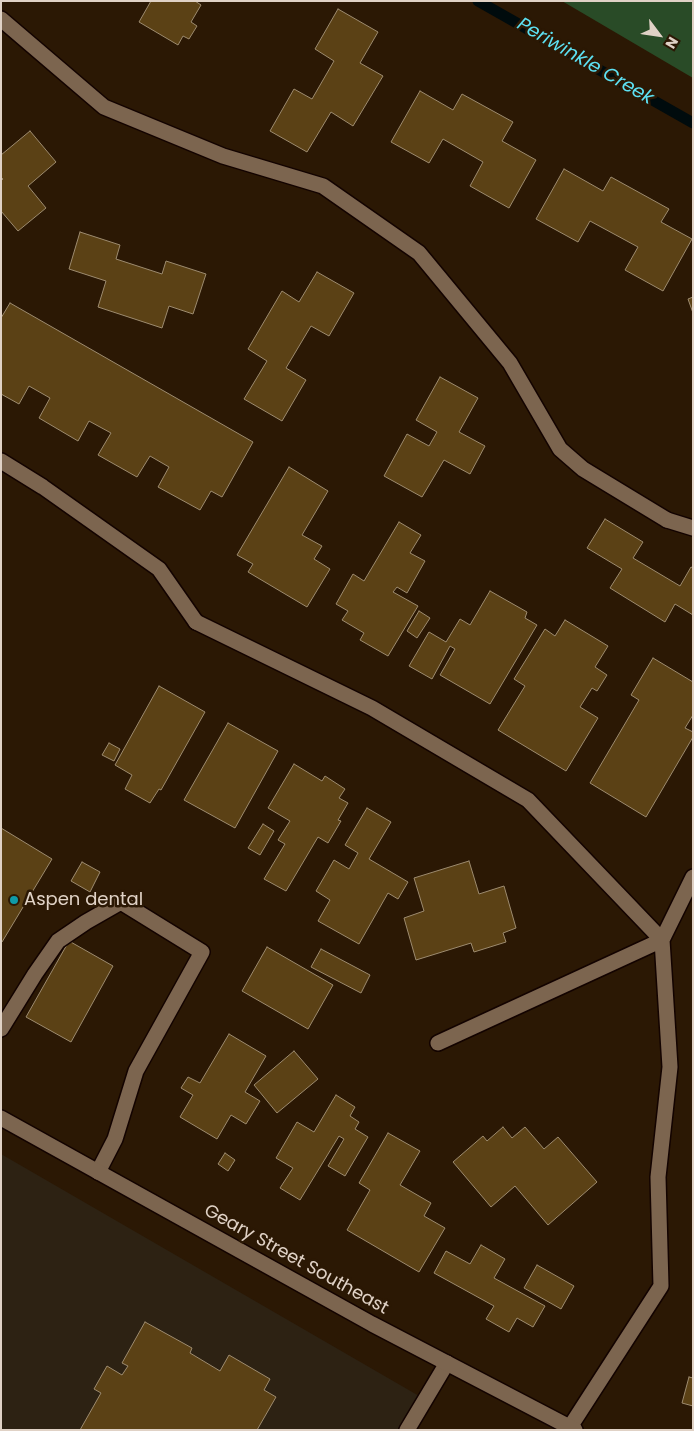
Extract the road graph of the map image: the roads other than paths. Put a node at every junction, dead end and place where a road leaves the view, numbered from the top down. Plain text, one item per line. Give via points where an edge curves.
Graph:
1 (1, 18) edge
2 (1, 461) edge
3 (693, 528) edge
4 (693, 877) edge
5 (662, 940) junction
6 (1, 1030) edge
7 (438, 1043) dead end
8 (1, 1118) edge
9 (98, 1172) junction
10 (447, 1363) junction
11 (573, 1428) edge
12 (407, 1430) edge

1 - 3 street via 104,107 223,156 323,186 420,253 510,363 560,449 583,469 667,520
2 - 5 street via 159,568 196,622 372,708 528,800
4 - 5 street
5 - 7 street
5 - 11 street via 670,1067 658,1177 662,1286
6 - 9 street via 58,940 121,902 202,952 136,1071 115,1139
8 - 9 street, Geary Street Southeast
9 - 10 street, Geary Street Southeast
10 - 11 street, Geary Street Southeast
10 - 12 street

